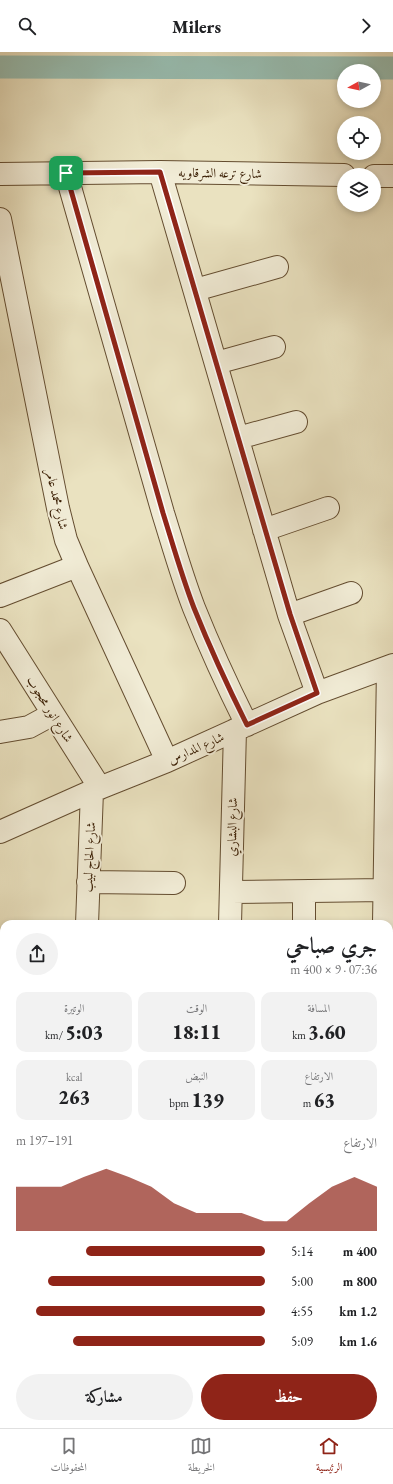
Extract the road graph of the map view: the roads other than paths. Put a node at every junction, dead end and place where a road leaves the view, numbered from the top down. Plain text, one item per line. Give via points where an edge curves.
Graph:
1 (160, 172) junction
2 (66, 173) junction
3 (0, 174) edge
4 (337, 175) edge
5 (381, 176) edge
6 (393, 176) edge
7 (0, 219) edge
8 (277, 266) dead end
9 (195, 290) junction
10 (9, 316) edge
11 (274, 347) dead end
12 (216, 363) junction
13 (296, 422) dead end
14 (238, 438) junction
15 (328, 508) dead end
16 (264, 530) junction
17 (77, 566) junction
18 (350, 593) dead end
19 (0, 596) edge
20 (290, 614) junction
21 (3, 638) edge
22 (390, 666) edge
23 (317, 693) junction
24 (53, 714) junction
25 (241, 728) junction
26 (0, 732) edge
27 (167, 762) junction
28 (96, 789) junction
29 (0, 832) edge
30 (88, 882) junction
31 (174, 883) dead end
32 (384, 890) junction
33 (231, 892) junction
34 (304, 892) junction
35 (87, 920) edge
36 (230, 920) edge
37 (304, 920) edge
38 (384, 920) edge

1 - 2 street, شارع ترعه الشرقاويه
1 - 4 street, شارع ترعه الشرقاويه
1 - 9 street
2 - 3 street, شارع ترعه الشرقاويه
2 - 25 street via 180,567
5 - 6 street
7 - 10 street, شارع محمد عامر
8 - 9 street
9 - 12 street
10 - 17 street, شارع محمد عامر via 66,540
11 - 12 street
12 - 14 street
13 - 14 street
14 - 16 street
15 - 16 street
16 - 20 street
17 - 19 street
17 - 27 street, شارع محمد عامر
18 - 20 street
20 - 23 street
21 - 24 street, شارع انور محجوب
22 - 23 street, شارع المدارس
22 - 32 street
23 - 25 street, شارع المدارس
24 - 26 street via 29,727
24 - 28 street, شارع انور محجوب
25 - 27 street, شارع المدارس
25 - 33 street, شارع البشاري
27 - 28 street, شارع المدارس
28 - 29 street, شارع المدارس
28 - 30 street, شارع الحاج لبيب
30 - 31 street
30 - 35 street, شارع الحاج لبيب
32 - 34 street
32 - 38 street
33 - 34 street
33 - 36 street, شارع البشاري
34 - 37 street

